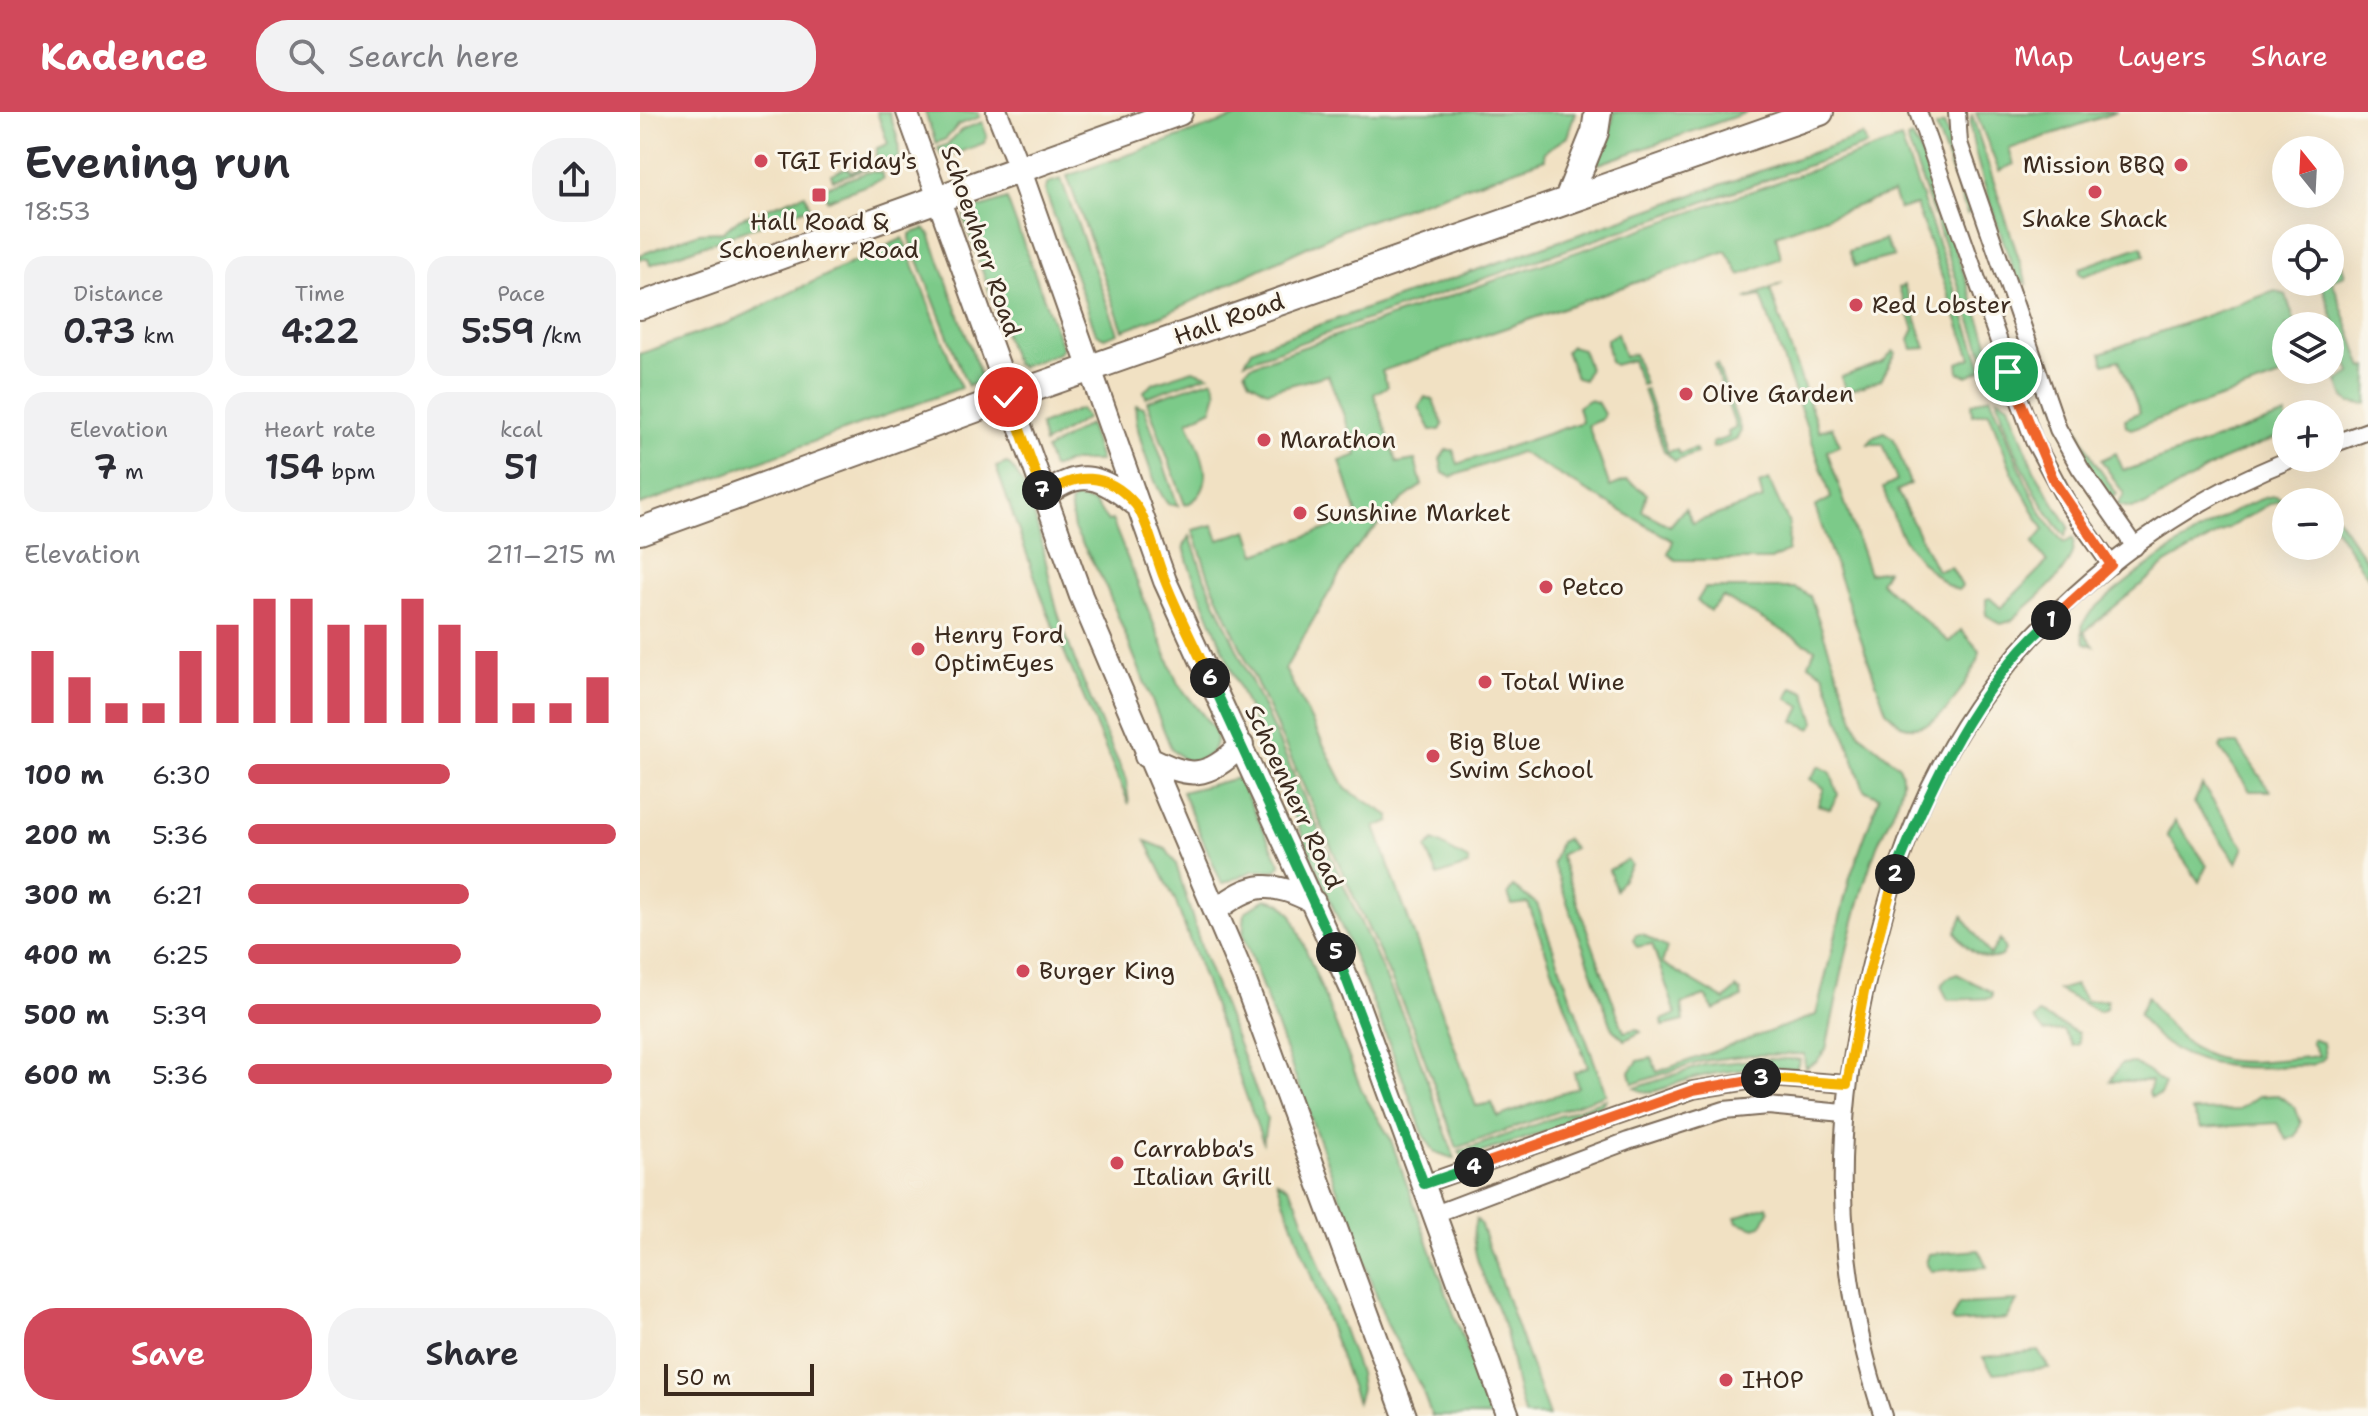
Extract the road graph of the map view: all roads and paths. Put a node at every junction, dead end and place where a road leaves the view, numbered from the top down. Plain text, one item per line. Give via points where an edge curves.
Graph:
1 (907, 112) edge
2 (997, 112) edge
3 (1179, 112) edge
4 (1598, 112) edge
5 (1820, 112) edge
6 (1918, 112) edge
7 (1957, 112) edge
8 (1019, 168) junction
9 (938, 198) junction
10 (1568, 199) junction
11 (640, 306) edge
12 (1088, 369) junction
13 (1008, 397) junction
14 (2368, 431) edge
15 (2344, 440) edge
16 (2272, 467) edge
17 (1044, 497) junction
18 (1136, 505) junction
19 (640, 531) edge
20 (2135, 547) junction
21 (2111, 565) junction
22 (1242, 745) junction
23 (1146, 756) junction
24 (1314, 902) junction
25 (1215, 911) junction
26 (1847, 1084) junction
27 (1844, 1113) junction
28 (1424, 1184) junction
29 (1435, 1214) junction
30 (1405, 1416) edge
31 (1508, 1416) edge
32 (1883, 1416) edge

1 - 9 street, Schoenherr Road
2 - 8 street, Schoenherr Road
3 - 8 highway
4 - 10 highway
5 - 10 highway, Hall Road
6 - 21 street via 2034,441 2068,504
7 - 20 street via 1959,143 2058,429
8 - 9 highway
8 - 12 main road, Schoenherr Road
9 - 11 highway
9 - 13 main road, Schoenherr Road
10 - 12 highway, Hall Road
12 - 13 highway, Hall Road
12 - 18 main road, Schoenherr Road
13 - 17 main road, Schoenherr Road
13 - 19 highway, Hall Road
14 - 15 street
16 - 20 street via 2186,511
17 - 18 main road via 1068,479 1081,477 1113,486
17 - 23 main road, Schoenherr Road
18 - 22 main road, Schoenherr Road via 1171,595
20 - 21 street
21 - 26 street via 2015,657 1941,765 1894,875
22 - 23 main road via 1212,770 1199,773 1177,772
22 - 24 main road, Schoenherr Road
23 - 25 main road, Schoenherr Road
24 - 25 main road via 1274,885 1259,886
24 - 28 main road, Schoenherr Road
25 - 30 main road, Schoenherr Road
26 - 27 street
26 - 28 street via 1768,1078 1693,1090
27 - 29 street via 1768,1106 1714,1112
27 - 32 street via 1842,1219 1849,1286
28 - 29 main road, Schoenherr Road
29 - 31 main road, Schoenherr Road

